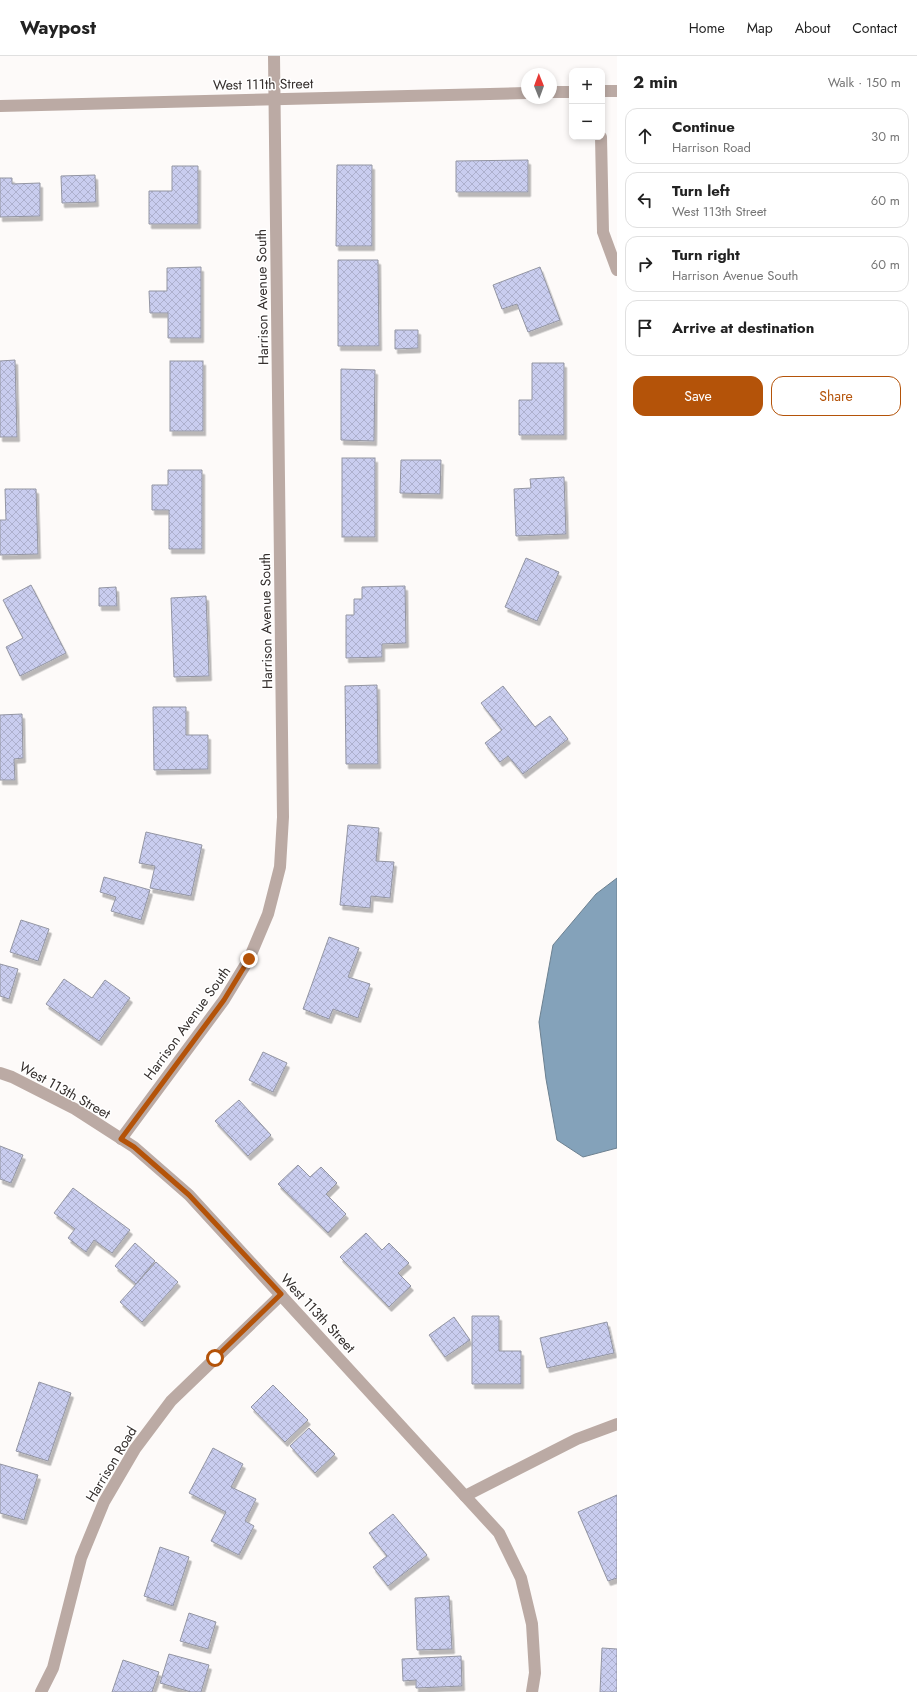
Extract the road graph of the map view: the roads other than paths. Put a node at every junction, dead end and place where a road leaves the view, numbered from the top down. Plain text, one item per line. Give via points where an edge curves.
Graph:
1 (274, 56) edge
2 (617, 90) edge
3 (605, 91) edge
4 (557, 92) edge
5 (569, 92) edge
6 (521, 93) edge
7 (274, 99) junction
8 (0, 106) edge
9 (601, 140) edge
10 (617, 270) edge
11 (0, 1073) edge
12 (121, 1139) junction
13 (281, 1294) junction
14 (617, 1424) edge
15 (465, 1496) junction
16 (41, 1692) edge
17 (532, 1692) edge

1 - 7 street, Harrison Avenue South
2 - 3 street
4 - 5 street
6 - 7 street, West 111th Street
7 - 8 street, West 111th Street
7 - 12 street, Harrison Avenue South via 283,817 280,867 268,914 249,959 224,1000
9 - 10 street via 603,232
11 - 12 street, West 113th Street via 75,1109
12 - 13 street, West 113th Street via 134,1147 189,1195
13 - 15 street, West 113th Street
13 - 16 street, Harrison Road via 171,1401 131,1455 104,1502 81,1558 53,1668
14 - 15 street via 576,1439
15 - 17 street, West 113th Street via 498,1533 521,1578 532,1624 535,1673

